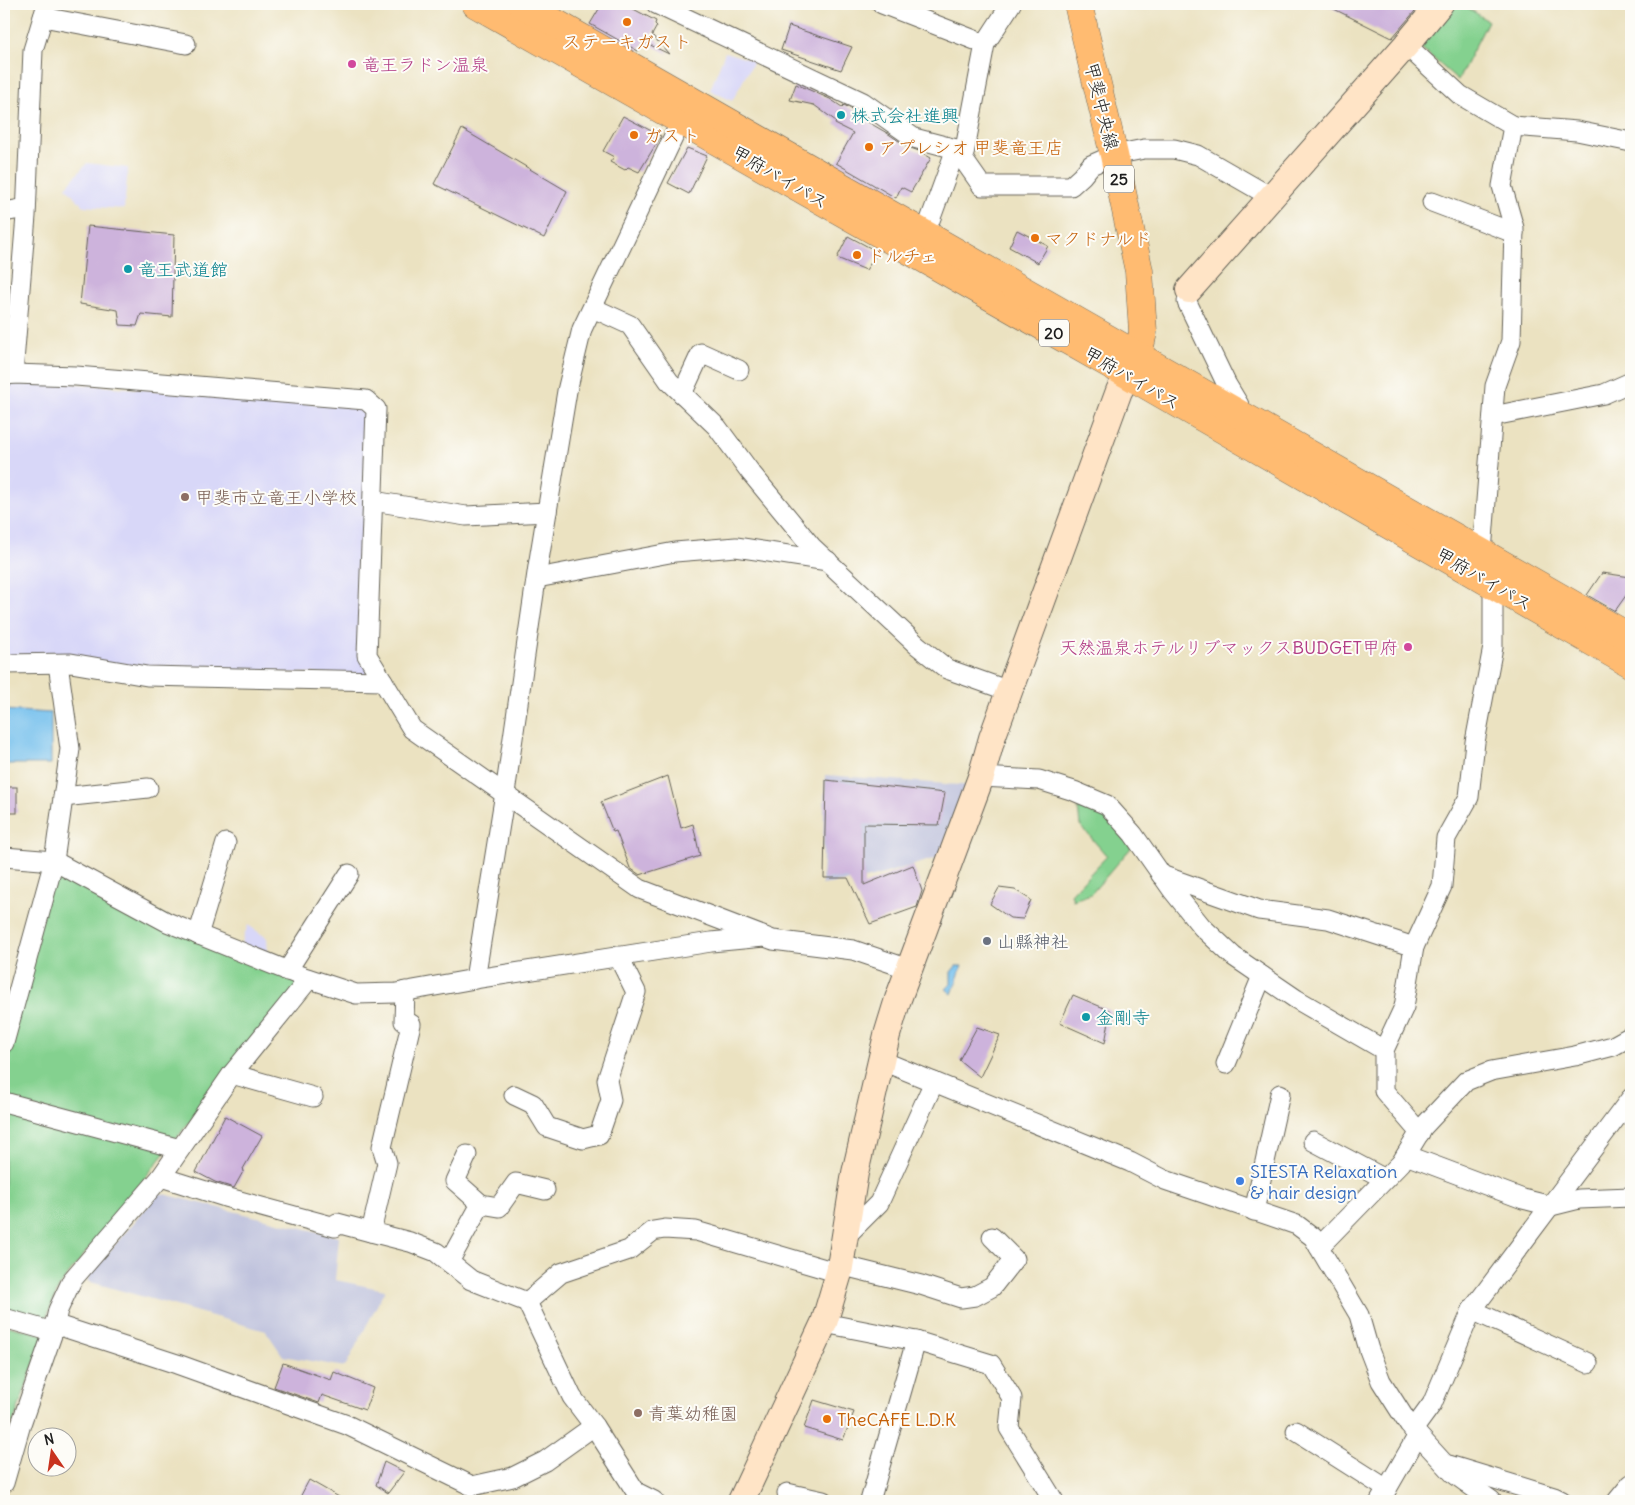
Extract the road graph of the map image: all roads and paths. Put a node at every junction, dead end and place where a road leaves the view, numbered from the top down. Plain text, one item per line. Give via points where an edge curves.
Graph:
1 (476, 4) edge
2 (522, 4) edge
3 (656, 4) edge
4 (882, 4) edge
5 (1011, 4) edge
6 (1078, 4) edge
7 (1440, 4) edge
8 (45, 10) edge
9 (186, 44) dead end
10 (985, 44) junction
11 (1406, 45) junction
12 (681, 121) junction
13 (1513, 126) junction
14 (1631, 142) edge
15 (960, 154) junction
16 (1114, 155) junction
17 (1271, 197) junction
18 (1432, 202) dead end
19 (26, 208) junction
20 (4, 212) edge
21 (925, 234) junction
22 (1514, 234) junction
23 (1189, 290) joint
24 (593, 308) junction
25 (1133, 365) junction
26 (739, 370) dead end
27 (8, 375) edge
28 (1631, 382) edge
29 (682, 394) junction
30 (1238, 414) junction
31 (1493, 416) junction
32 (373, 501) junction
33 (547, 512) junction
34 (1482, 552) junction
35 (828, 561) junction
36 (537, 578) junction
37 (1493, 585) junction
38 (1631, 638) edge
39 (4, 664) edge
40 (58, 664) junction
41 (1631, 664) edge
42 (383, 681) junction
43 (1009, 691) junction
44 (982, 777) junction
45 (148, 788) dead end
46 (505, 793) junction
47 (63, 798) junction
48 (226, 843) dead end
49 (4, 857) edge
50 (54, 861) junction
51 (349, 874) dead end
52 (1161, 875) junction
53 (198, 934) junction
54 (764, 937) junction
55 (1414, 947) junction
56 (618, 956) junction
57 (909, 969) junction
58 (288, 971) junction
59 (1262, 976) junction
60 (309, 979) junction
61 (475, 979) junction
62 (405, 991) junction
63 (1631, 1036) edge
64 (4, 1043) edge
65 (1384, 1050) junction
66 (880, 1060) junction
67 (1226, 1064) dead end
68 (232, 1074) junction
69 (934, 1082) junction
70 (1280, 1094) dead end
71 (514, 1096) dead end
72 (313, 1097) dead end
73 (1631, 1098) edge
74 (4, 1102) edge
75 (1420, 1133) junction
76 (1313, 1141) dead end
77 (180, 1149) junction
78 (467, 1155) dead end
79 (1406, 1155) junction
80 (161, 1177) junction
81 (1384, 1179) junction
82 (545, 1190) dead end
83 (1631, 1197) edge
84 (481, 1204) junction
85 (1551, 1206) junction
86 (1254, 1211) junction
87 (371, 1232) junction
88 (846, 1236) junction
89 (992, 1237) dead end
90 (1319, 1247) junction
91 (449, 1262) junction
92 (839, 1269) junction
93 (527, 1302) junction
94 (1472, 1310) junction
95 (4, 1318) edge
96 (824, 1323) junction
97 (54, 1328) junction
98 (916, 1341) junction
99 (1588, 1363) dead end
100 (594, 1426) junction
101 (1296, 1431) dead end
102 (1416, 1432) junction
103 (1443, 1463) junction
104 (4, 1482) edge
105 (1631, 1484) edge
106 (787, 1493) dead end
107 (1384, 1495) edge
108 (632, 1497) edge
109 (654, 1501) edge
110 (740, 1501) edge
111 (823, 1501) edge
112 (870, 1501) edge
113 (1054, 1501) edge
114 (1492, 1501) edge
115 (1562, 1501) edge
116 (1617, 1501) edge

1 - 12 main road, 甲府バイパス / 20
2 - 21 main road, 甲府バイパス / 20
3 - 15 street via 863,102 914,138
4 - 10 street
5 - 10 street
6 - 16 main road, 甲斐中央線 / 25
7 - 11 street
8 - 9 street
8 - 19 street via 33,50
10 - 15 street
11 - 13 street via 1460,95
11 - 17 street
12 - 24 street
12 - 25 main road, 甲府バイパス / 20
13 - 14 street via 1577,131
13 - 22 street via 1502,186
15 - 16 street via 982,186 1071,186 1091,165
15 - 21 street
16 - 17 street via 1174,149 1198,155
16 - 25 main road, 甲斐中央線 / 25 via 1139,271 1143,332
17 - 23 street
18 - 22 street
19 - 20 street
19 - 27 street
21 - 25 main road, 甲府バイパス / 20
22 - 31 street via 1511,341 1495,386
23 - 30 street via 1187,302 1239,406
24 - 29 street via 630,325 669,381
24 - 33 street via 582,329 567,391
25 - 30 main road, 甲府バイパス / 20
25 - 37 main road, 甲府バイパス / 20
25 - 43 street via 1119,391
26 - 29 street via 701,353
27 - 32 street via 76,376 366,400 376,409
28 - 31 street via 1604,394
29 - 35 street via 717,427 812,547
30 - 34 main road, 甲府バイパス / 20
31 - 34 street
32 - 33 street via 466,516
32 - 42 street via 367,655
33 - 36 street
34 - 38 main road, 甲府バイパス / 20
35 - 36 street via 736,547 675,552
35 - 43 street via 947,669
36 - 46 street
37 - 41 main road, 甲府バイパス / 20
37 - 55 street via 1493,647 1475,742 1470,797 1446,838 1442,886
39 - 40 street
40 - 42 street via 71,663 147,676
40 - 47 street via 70,749
42 - 46 street via 412,729
43 - 44 street
44 - 52 street via 1039,780 1107,805 1133,834
44 - 57 street
45 - 47 street
46 - 54 street via 640,889
46 - 61 street
47 - 50 street
48 - 53 street
49 - 50 street
50 - 53 street via 167,922
50 - 64 street
51 - 58 street
52 - 55 street via 1259,910 1328,919
52 - 59 street via 1202,927 1233,956
53 - 58 street
54 - 56 street
54 - 57 street via 853,950
55 - 65 street via 1404,1007
56 - 61 street
56 - 71 street via 636,992 607,1080 611,1100 599,1135 582,1139 548,1127 533,1104
57 - 66 street
58 - 60 street
59 - 65 street
59 - 67 street
60 - 62 street via 356,994
60 - 68 street
61 - 62 street
62 - 87 street via 404,1021 411,1024 382,1146 388,1163
63 - 75 street via 1613,1046 1491,1071 1466,1081
65 - 75 street via 1384,1091
66 - 69 street
66 - 88 street via 855,1173
68 - 72 street
68 - 77 street
69 - 86 street via 1130,1162 1166,1180
69 - 88 street via 879,1203
70 - 86 street
73 - 85 street
74 - 77 street
75 - 79 street
76 - 81 street
77 - 80 street
78 - 84 street via 455,1181
79 - 81 street
79 - 85 street via 1523,1199
80 - 87 street via 335,1227 336,1223
80 - 97 street via 72,1280 58,1310
81 - 90 street
82 - 84 street via 516,1183 499,1207
83 - 85 street via 1579,1199
84 - 91 street
85 - 94 street
86 - 90 street via 1297,1225 1313,1237
87 - 91 street via 418,1245 436,1252
88 - 92 street
89 - 92 street via 1014,1259 992,1286 975,1296 961,1298
90 - 102 street via 1359,1315 1381,1381
91 - 93 street via 471,1280
92 - 93 street via 696,1231 665,1229 653,1231 629,1250 561,1273
92 - 96 street
93 - 100 street via 572,1397
94 - 99 street
94 - 102 street via 1432,1404
95 - 97 street
96 - 98 street
96 - 110 street
97 - 100 street via 152,1356 347,1425 472,1486 513,1477 545,1461
97 - 104 street
98 - 112 street
98 - 113 street via 991,1364 1012,1398 1009,1428
100 - 108 street
101 - 107 street
102 - 103 street
102 - 107 street
103 - 114 street
103 - 115 street
105 - 116 street
106 - 111 street
108 - 109 street

